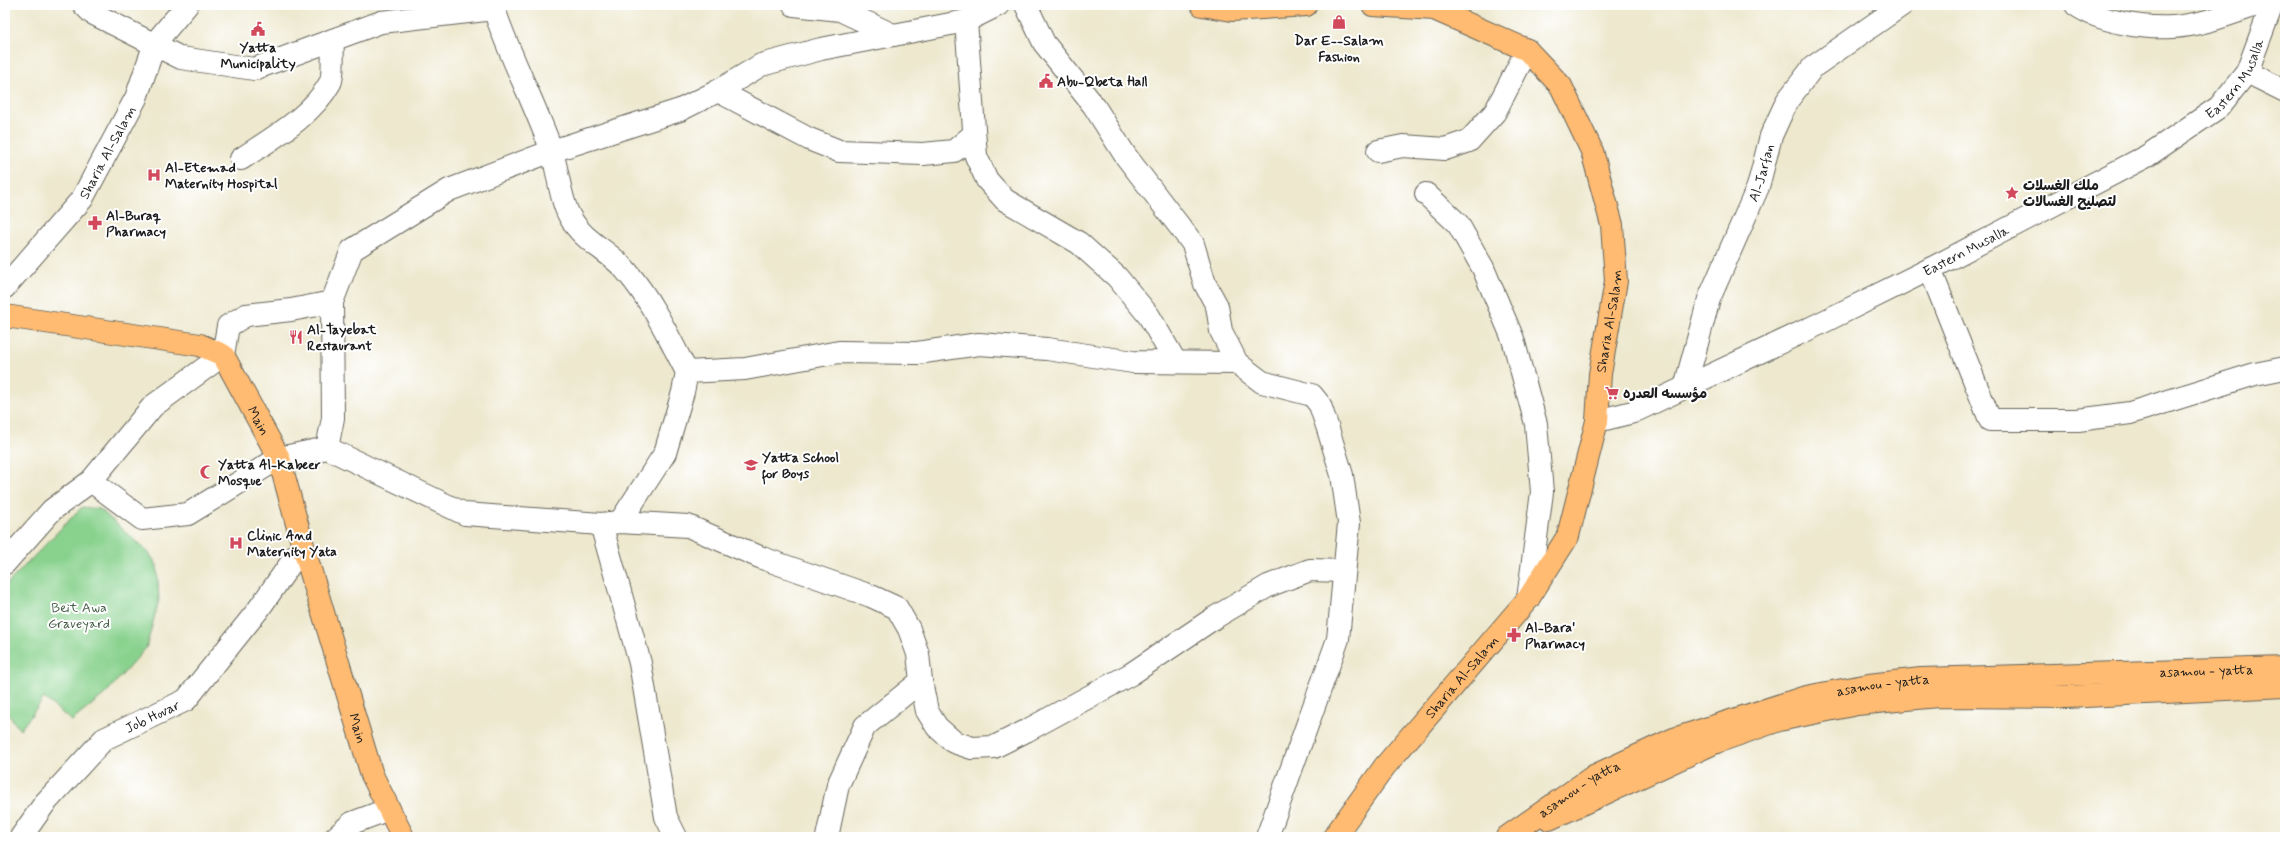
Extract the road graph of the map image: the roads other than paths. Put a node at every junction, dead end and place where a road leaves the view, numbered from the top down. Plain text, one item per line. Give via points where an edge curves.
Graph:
1 (84, 5) edge
2 (187, 5) edge
3 (794, 5) edge
4 (998, 5) edge
5 (1026, 5) edge
6 (1202, 5) edge
7 (1306, 5) edge
8 (1373, 5) edge
9 (1902, 5) edge
10 (2076, 5) edge
11 (2256, 5) edge
12 (2272, 5) edge
13 (494, 7) edge
14 (1437, 7) edge
15 (966, 21) junction
16 (893, 35) junction
17 (333, 40) junction
18 (155, 43) junction
19 (1527, 50) junction
20 (2246, 72) junction
21 (718, 91) junction
22 (2285, 91) edge
23 (973, 134) junction
24 (552, 151) junction
25 (1378, 151) dead end
26 (241, 159) dead end
27 (1426, 194) dead end
28 (1930, 270) junction
29 (5, 287) edge
30 (332, 302) junction
31 (5, 316) edge
32 (223, 355) junction
33 (1175, 361) junction
34 (1238, 363) junction
35 (2285, 368) edge
36 (687, 372) junction
37 (1685, 386) junction
38 (1597, 421) junction
39 (327, 448) junction
40 (279, 458) junction
41 (91, 481) junction
42 (610, 523) junction
43 (303, 546) junction
44 (5, 563) edge
45 (1344, 570) junction
46 (1528, 599) junction
47 (2285, 668) edge
48 (921, 681) junction
49 (2285, 686) edge
50 (389, 809) junction
51 (1511, 835) edge
52 (21, 837) edge
53 (336, 837) edge
54 (403, 837) edge
55 (676, 837) edge
56 (827, 837) edge
57 (1267, 837) edge
58 (1334, 837) edge

1 - 18 street via 92,13
2 - 18 street, Sharia Al-Salam
3 - 16 street via 840,10
4 - 15 street
5 - 34 street via 1044,43 1094,106 1125,155 1193,244 1205,284 1217,306 1221,331
6 - 7 main road via 1232,10
8 - 14 main road, Sharia Al-Salam
9 - 37 street, Al-Jarfan via 1813,67 1787,101 1773,130 1758,187 1708,299
10 - 11 street via 2085,11 2120,23 2173,27 2213,20
12 - 20 street, Eastern Musalla
13 - 17 street via 381,22
13 - 24 street via 506,46 527,87
14 - 19 main road, Sharia Al-Salam
15 - 16 street
15 - 23 street
16 - 21 street via 821,49 761,65
17 - 18 street via 254,69 181,58
17 - 26 street via 331,82 310,107 281,134
18 - 29 street, Sharia Al-Salam via 136,98 82,199
19 - 25 street via 1495,112 1469,141 1445,149 1403,146
19 - 38 main road, Sharia Al-Salam via 1561,86 1575,113 1592,151 1612,225 1616,281 1600,374
20 - 22 street
20 - 28 street, Eastern Musalla via 2219,107 2147,156
21 - 23 street via 809,139 839,151 923,154 954,151
21 - 24 street via 680,110
23 - 33 street via 981,169 996,190 1017,208 1034,215 1079,243 1117,277 1149,316
24 - 30 street via 449,190 352,250
24 - 36 street via 569,215 579,231 627,271 652,304
27 - 46 street via 1458,224 1483,268 1513,339 1536,424 1542,492
28 - 35 street via 1990,420 2078,420 2130,413 2255,374
28 - 37 street, Eastern Musalla
30 - 32 street via 246,315 228,326
30 - 39 street via 333,418
31 - 32 main road via 200,345
32 - 40 main road, Main
32 - 41 street via 153,406
33 - 34 street
33 - 36 street via 1133,362 1047,349 979,344 917,353 839,352 745,369
34 - 45 street via 1262,382 1312,395 1320,405 1343,482 1349,523
36 - 42 street via 684,392 665,453
37 - 38 street, Eastern Musalla via 1633,412
38 - 46 main road, Sharia Al-Salam via 1568,536
39 - 40 street
39 - 42 street via 465,514
40 - 41 street via 188,514 142,519
40 - 43 main road, Main
41 - 44 street via 52,510
42 - 48 street via 688,526 762,558 872,596 897,608 909,629 918,654
42 - 55 street via 640,663 666,817
43 - 50 main road, Main via 372,775
43 - 52 street, Job Hovar via 258,610 186,700 104,739 45,803
45 - 48 street via 1310,570 1268,586 1214,618 1131,674 994,746 972,748 954,742 937,727 927,711
45 - 57 street via 1338,639
46 - 58 main road, Sharia Al-Salam via 1385,766
47 - 51 main road, asamou - yatta via 1921,679 1806,697 1674,739 1602,773
48 - 56 street via 865,726 838,785
49 - 51 main road, asamou - yatta via 2066,697 1937,696 1857,704 1779,720 1716,742 1574,809
50 - 53 street via 352,822
50 - 54 main road, Main

